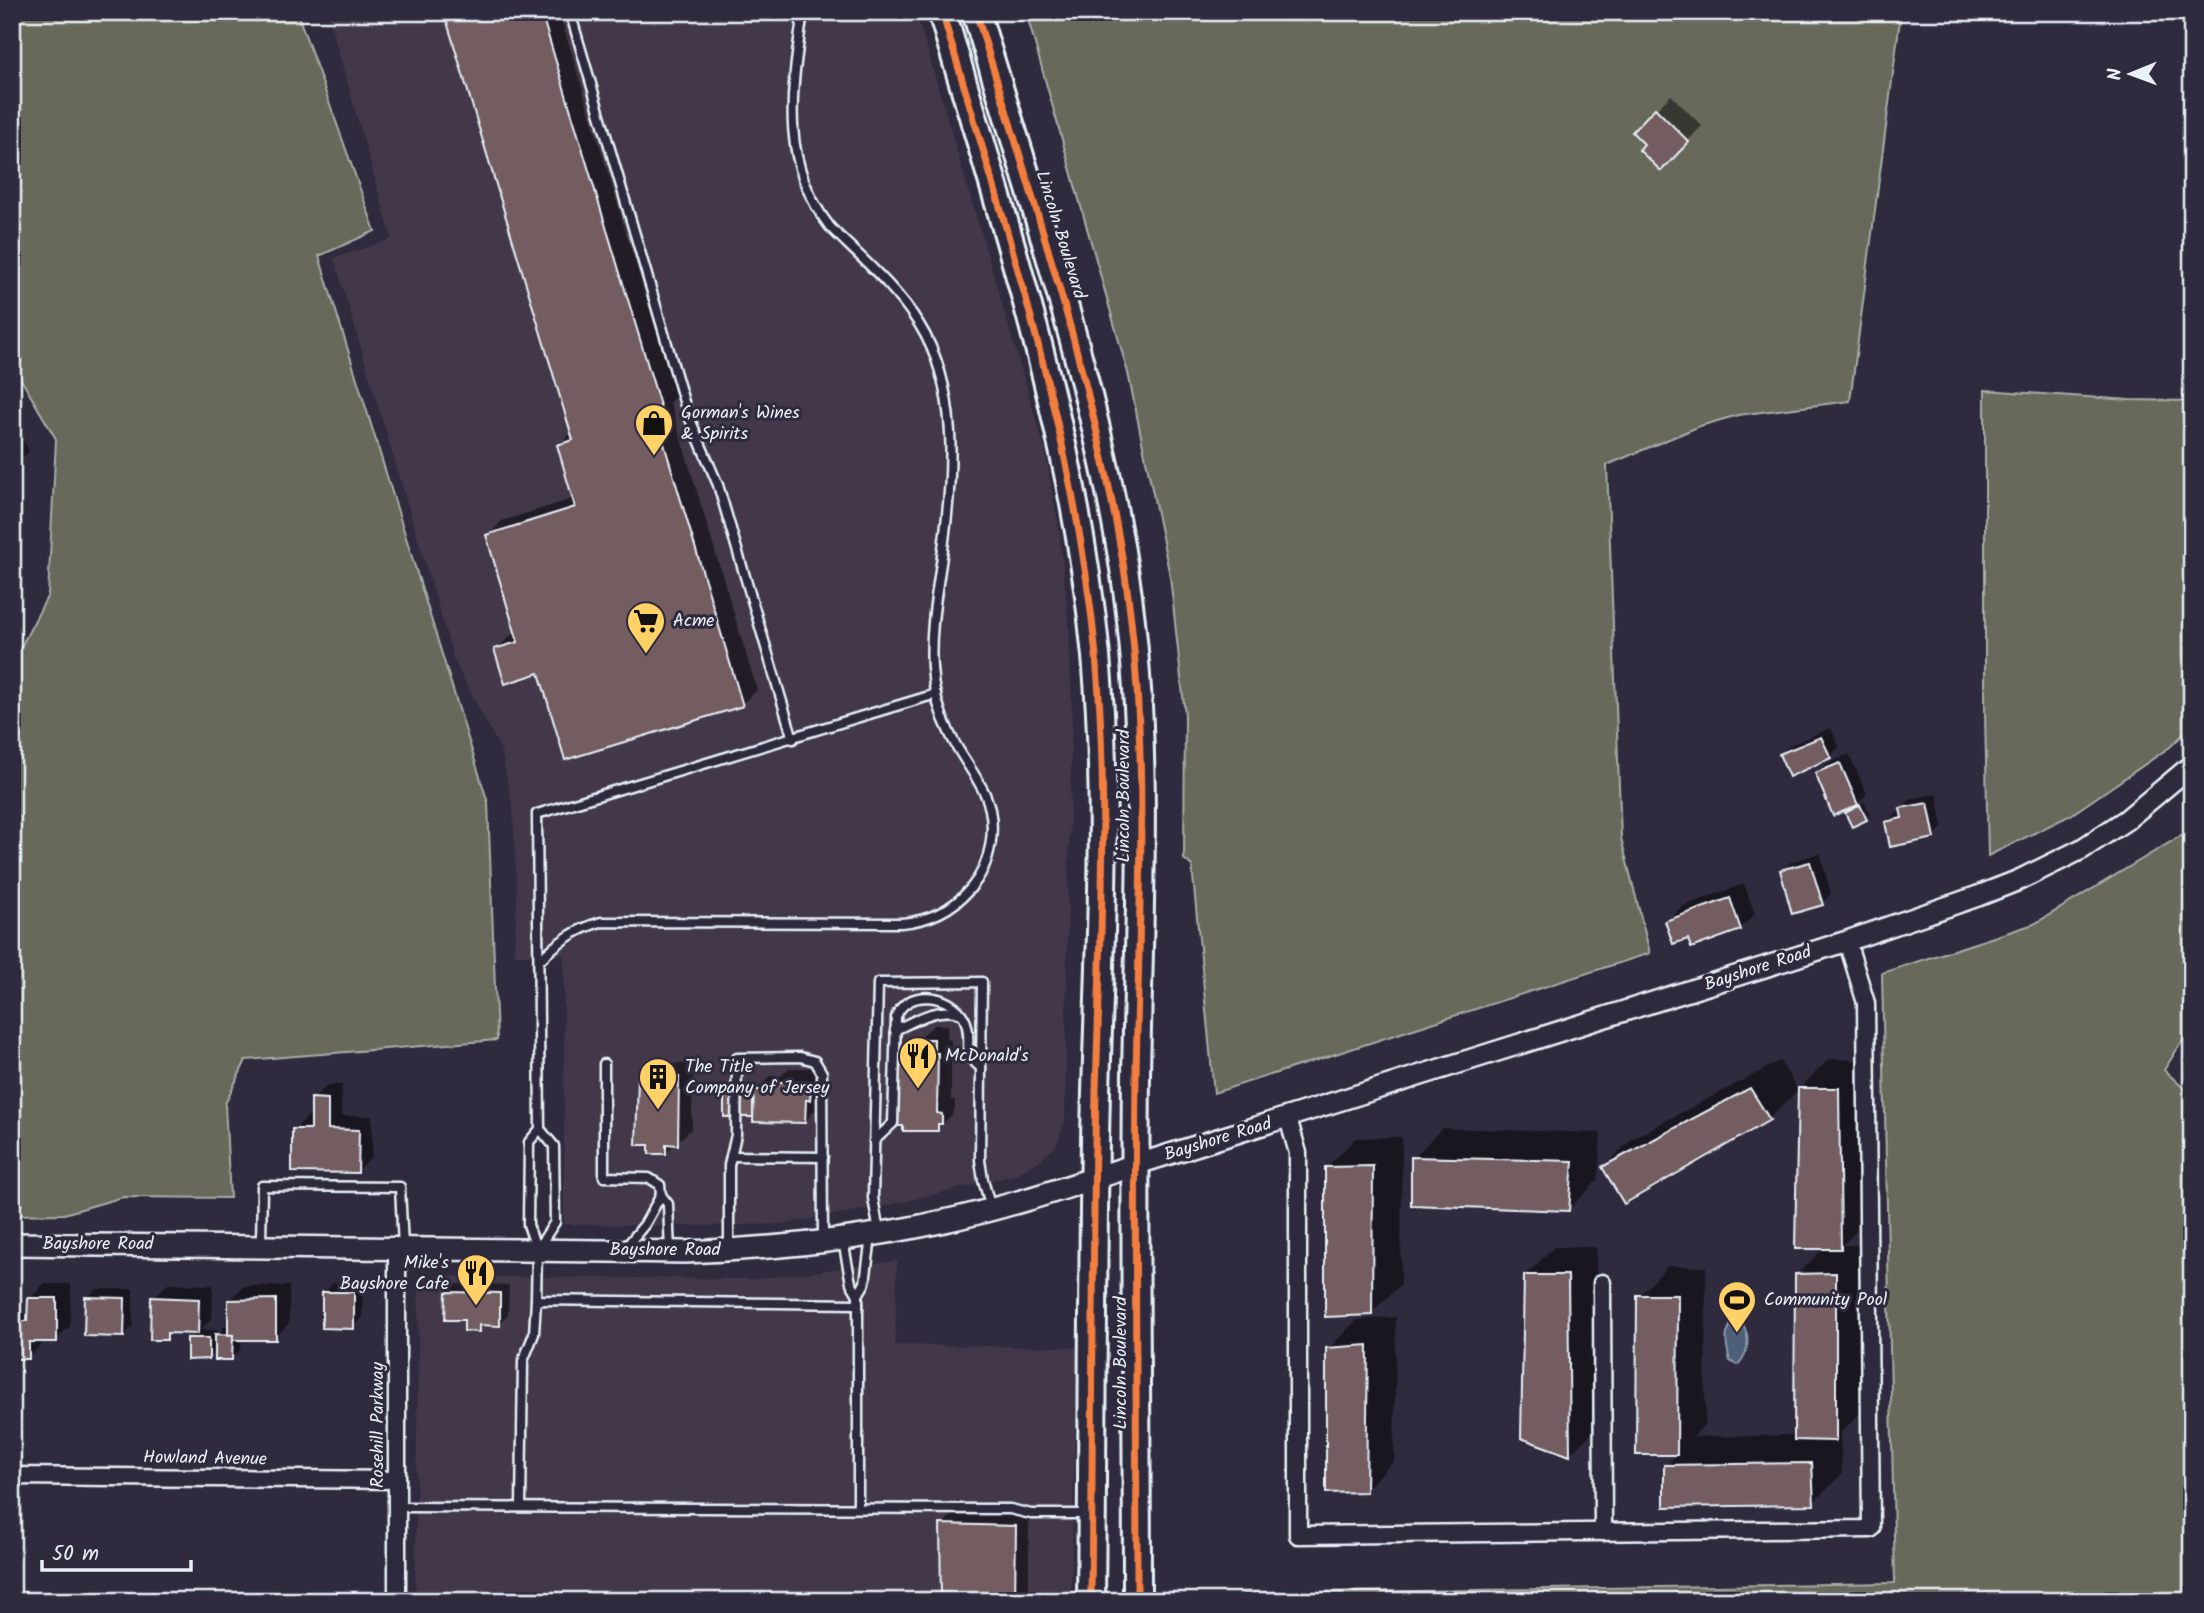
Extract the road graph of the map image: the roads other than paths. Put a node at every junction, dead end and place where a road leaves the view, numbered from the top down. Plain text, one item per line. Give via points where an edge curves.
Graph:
1 (570, 12) edge
2 (803, 12) edge
3 (942, 12) edge
4 (976, 12) edge
5 (936, 694) junction
6 (793, 739) junction
7 (2192, 765) edge
8 (1847, 942) junction
9 (540, 960) junction
10 (961, 1014) junction
11 (895, 1030) junction
12 (604, 1064) dead end
13 (981, 1068) junction
14 (1288, 1118) junction
15 (540, 1129) junction
16 (874, 1141) junction
17 (731, 1156) junction
18 (823, 1157) junction
19 (1135, 1165) junction
20 (1094, 1178) junction
21 (661, 1195) junction
22 (990, 1208) junction
23 (875, 1233) junction
24 (833, 1239) junction
25 (12, 1244) edge
26 (261, 1245) junction
27 (400, 1250) junction
28 (537, 1250) junction
29 (729, 1250) junction
30 (622, 1251) junction
31 (670, 1252) junction
32 (1602, 1283) dead end
33 (536, 1300) junction
34 (858, 1300) junction
35 (12, 1476) edge
36 (397, 1480) junction
37 (397, 1507) junction
38 (521, 1507) junction
39 (858, 1508) junction
40 (1092, 1514) junction
41 (1603, 1532) junction
42 (397, 1601) edge
43 (1091, 1601) edge
44 (1138, 1601) edge

1 - 6 lane via 687,412 718,485
2 - 5 lane via 791,113 800,167 826,221 896,293 919,324 935,355 945,397 951,481 932,636
3 - 20 highway, Lincoln Boulevard via 1046,374 1089,596 1102,796
4 - 19 highway, Lincoln Boulevard via 1066,308 1102,454 1125,575 1141,779
5 - 6 lane
5 - 9 lane via 950,734 985,794 991,820 982,871 956,903 933,916 901,923 601,922 569,935
6 - 9 lane via 537,814
7 - 8 street, Bayshore Road via 2126,820 2082,849 1988,892
8 - 14 street, Bayshore Road
8 - 41 street via 1866,1003 1871,1529
9 - 15 lane
10 - 11 lane via 933,1013
10 - 11 lane via 944,1001 913,999 898,1010
10 - 13 lane via 968,1027 968,1056
11 - 16 lane via 893,1123
12 - 21 lane via 604,1177 649,1178 660,1185
13 - 16 lane via 982,982 878,983
13 - 22 lane via 980,1160
14 - 19 street, Bayshore Road
14 - 41 street via 1298,1153 1298,1535
15 - 28 lane via 529,1142 528,1225
15 - 28 lane via 554,1146 555,1222
16 - 23 lane
17 - 18 lane
17 - 18 lane via 736,1135 737,1058 800,1057 815,1061 822,1073
17 - 29 lane
18 - 24 lane
19 - 20 main road, Bayshore Road
19 - 44 highway, Lincoln Boulevard
20 - 22 main road, Bayshore Road
20 - 40 highway, Lincoln Boulevard
21 - 30 lane
21 - 31 lane via 668,1204
22 - 23 main road, Bayshore Road via 943,1222
23 - 24 main road, Bayshore Road
23 - 34 lane via 866,1283
24 - 29 main road, Bayshore Road
24 - 34 lane
25 - 26 main road, Bayshore Road
26 - 27 main road, Bayshore Road
26 - 27 lane via 262,1186 400,1187
27 - 28 main road, Bayshore Road
27 - 36 street, Rosehill Parkway
28 - 30 main road, Bayshore Road
28 - 33 lane
29 - 31 main road, Bayshore Road
30 - 31 main road, Bayshore Road
32 - 41 street
33 - 34 lane
33 - 38 lane via 534,1334 523,1361
34 - 39 lane
35 - 36 street, Howland Avenue
36 - 37 street, Rosehill Parkway
37 - 38 lane
37 - 42 street, Rosehill Parkway
38 - 39 lane
39 - 40 lane via 1010,1508 1031,1514
40 - 43 highway, Lincoln Boulevard

